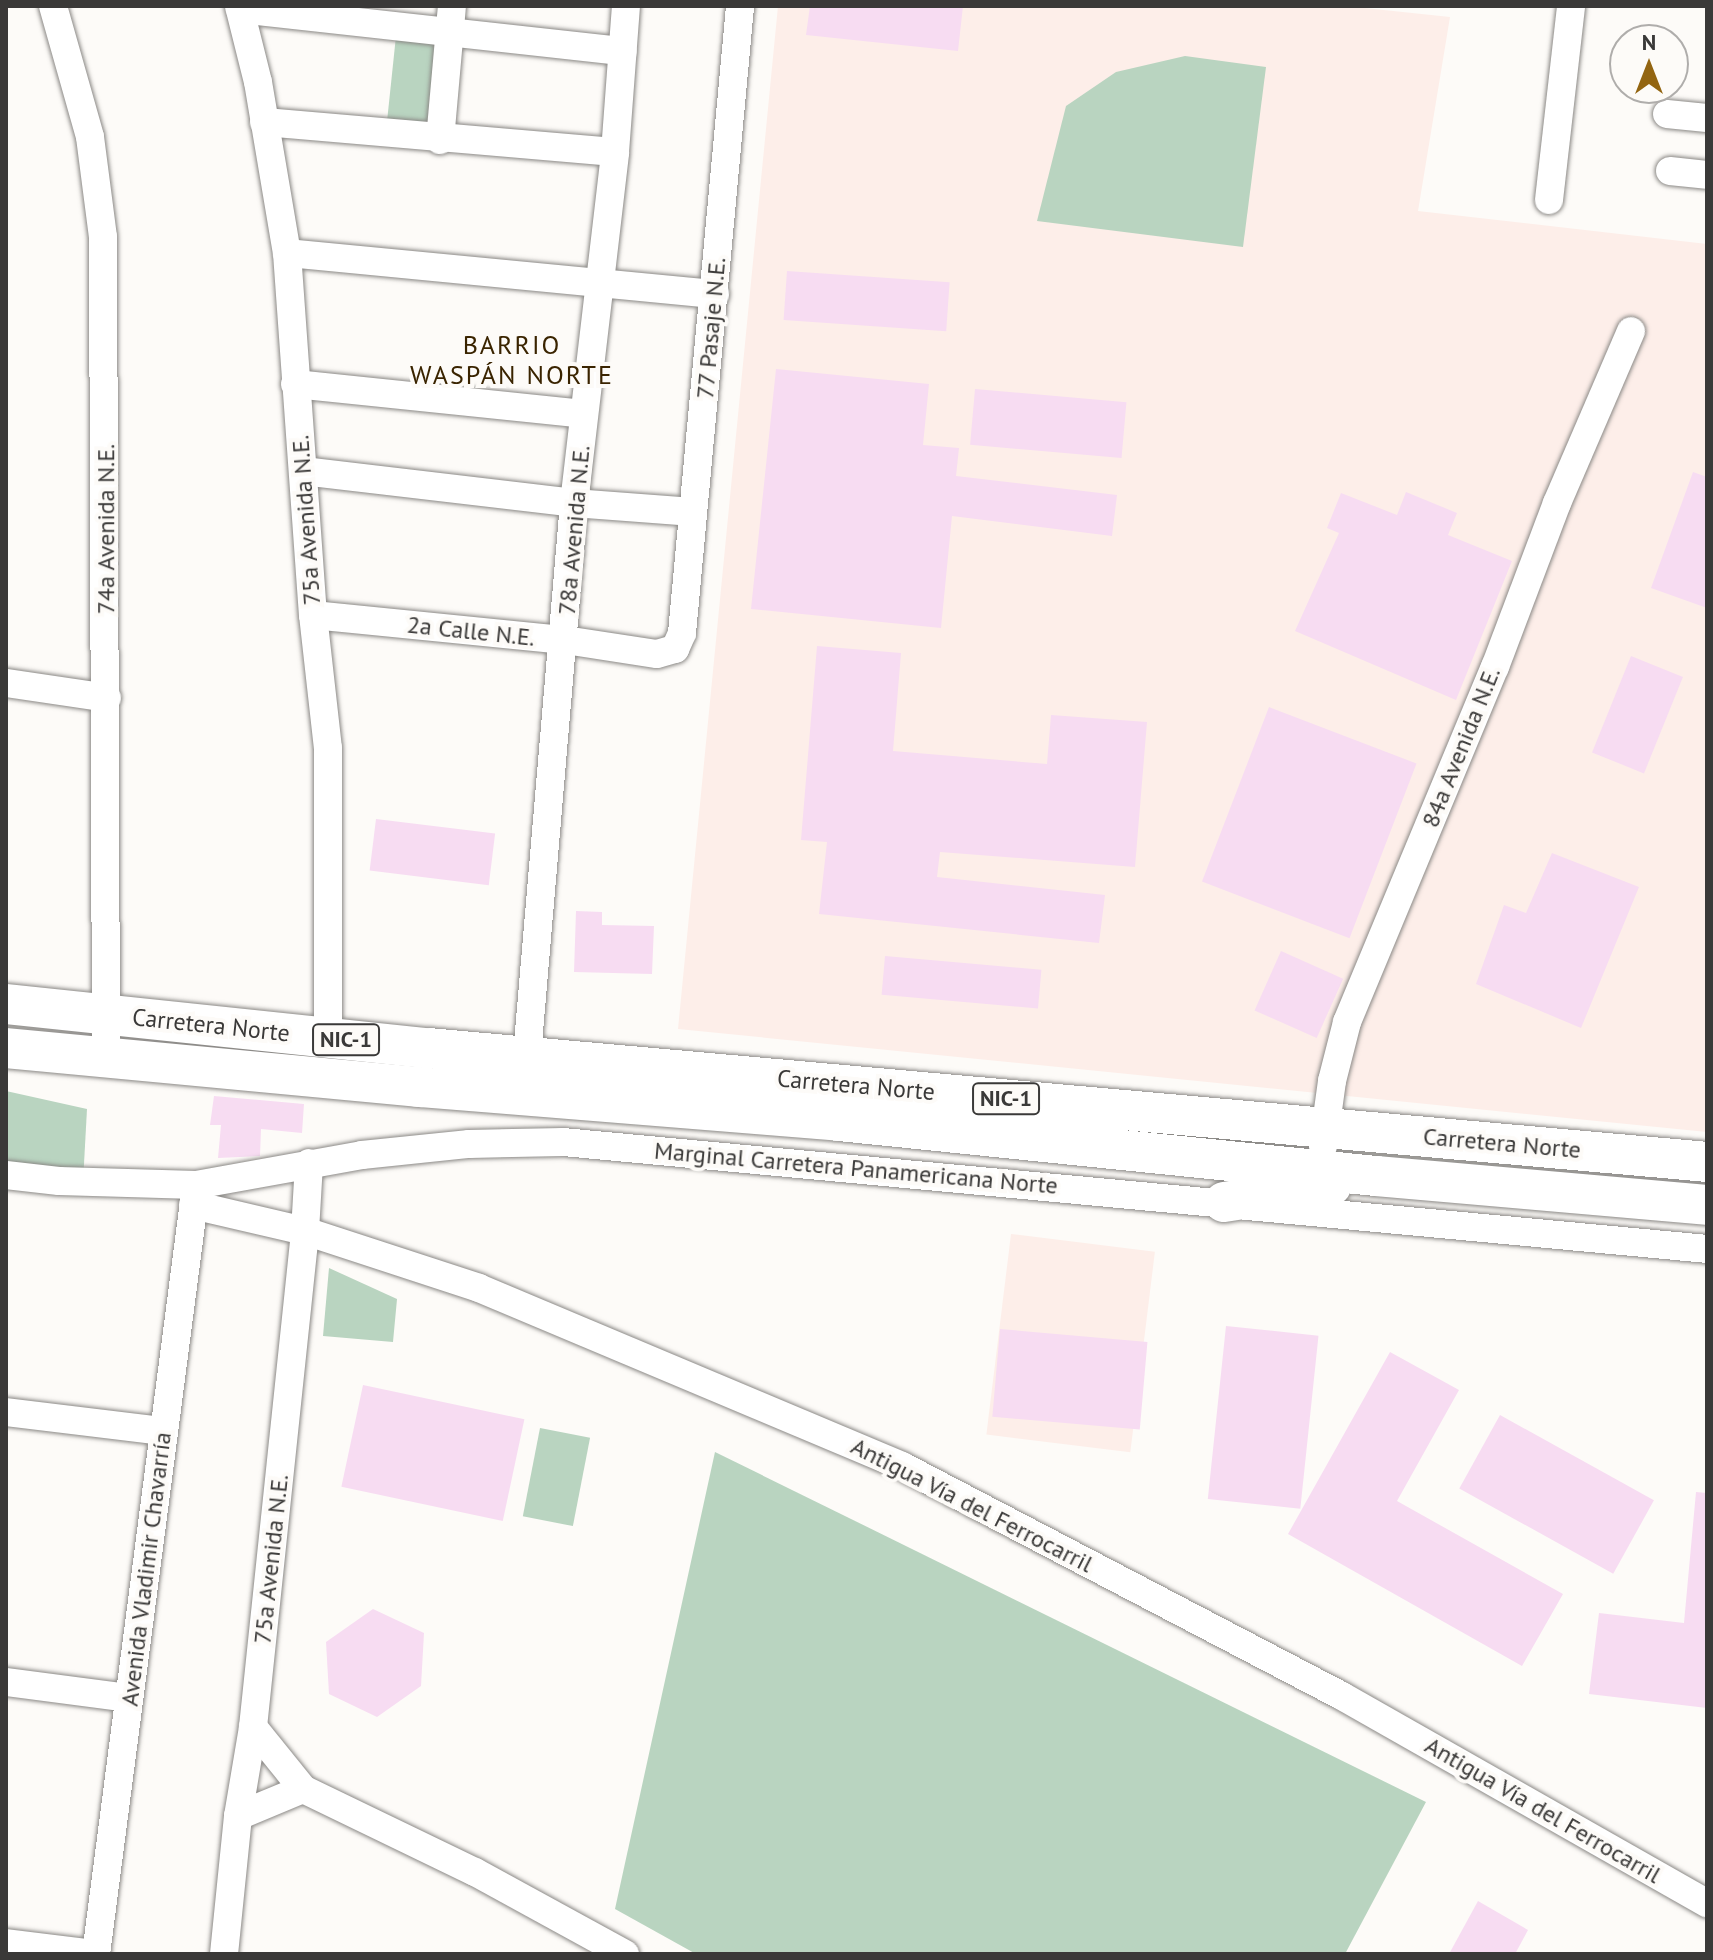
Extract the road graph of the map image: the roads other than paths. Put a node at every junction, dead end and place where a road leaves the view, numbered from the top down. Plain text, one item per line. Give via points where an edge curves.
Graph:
1 (53, 6) edge
2 (626, 6) edge
3 (740, 6) edge
4 (1571, 6) edge
5 (240, 7) edge
6 (451, 19) edge
7 (623, 51) junction
8 (1667, 114) dead end
9 (1707, 118) edge
10 (264, 122) junction
11 (440, 140) junction
12 (615, 152) junction
13 (1670, 171) dead end
14 (1707, 175) edge
15 (1549, 200) dead end
16 (287, 253) junction
17 (599, 284) junction
18 (715, 294) junction
19 (1631, 331) dead end
20 (295, 384) junction
21 (583, 414) junction
22 (303, 471) junction
23 (574, 503) junction
24 (693, 512) junction
25 (313, 615) junction
26 (565, 640) junction
27 (675, 649) joint
28 (6, 683) edge
29 (107, 698) junction
30 (6, 1004) edge
31 (108, 1013) junction
32 (328, 1038) junction
33 (6, 1048) edge
34 (527, 1055) junction
35 (106, 1057) junction
36 (1325, 1126) junction
37 (1707, 1162) edge
38 (309, 1163) junction
39 (1320, 1170) junction
40 (6, 1175) edge
41 (1376, 1176) junction
42 (195, 1195) junction
43 (1224, 1202) junction
44 (1707, 1205) edge
45 (305, 1231) junction
46 (1707, 1249) edge
47 (6, 1412) edge
48 (164, 1431) junction
49 (6, 1682) edge
50 (129, 1698) junction
51 (253, 1727) junction
52 (303, 1789) junction
53 (238, 1816) junction
54 (1707, 1903) edge
55 (6, 1943) edge
56 (96, 1954) edge
57 (224, 1954) edge
58 (625, 1954) edge

1 - 29 street, 74a Avenida N.E. via 90,137 103,237
2 - 7 street, 78a Avenida N.E.
3 - 18 street, 77 Pasaje N.E.
4 - 15 street
5 - 6 street
5 - 10 street, 75a Avenida N.E.
6 - 7 street
6 - 11 street
7 - 12 street, 78a Avenida N.E.
8 - 9 street
10 - 11 street
10 - 16 street, 75a Avenida N.E.
11 - 12 street
12 - 17 street, 78a Avenida N.E.
13 - 14 street
16 - 17 street
16 - 20 street, 75a Avenida N.E.
17 - 18 street
17 - 21 street, 78a Avenida N.E.
18 - 24 street, 77 Pasaje N.E.
19 - 36 street, 84a Avenida N.E. via 1347,1022
20 - 21 street
20 - 22 street, 75a Avenida N.E.
21 - 23 street, 78a Avenida N.E.
22 - 23 street
22 - 25 street, 75a Avenida N.E.
23 - 24 street
23 - 26 street, 78a Avenida N.E.
24 - 27 street, 77 Pasaje N.E. via 682,633
25 - 26 street, 2a Calle N.E.
25 - 32 street, 75a Avenida N.E. via 328,748
26 - 27 street, 2a Calle N.E. via 657,654
26 - 34 street, 78a Avenida N.E.
28 - 29 street
29 - 31 street, 74a Avenida N.E.
30 - 31 highway, Carretera Norte / NIC-1
31 - 32 highway, Carretera Norte / NIC-1
31 - 35 street, 74a Avenida N.E.
32 - 34 highway, Carretera Norte / NIC-1
33 - 35 highway, Carretera Norte / NIC-1
34 - 36 highway, Carretera Norte / NIC-1
35 - 39 highway, Carretera Norte / NIC-1 via 839,1121
36 - 37 highway, Carretera Norte / NIC-1
36 - 39 street, 84a Avenida N.E.
38 - 42 street, Marginal Carretera Panamericana Norte
38 - 43 street, Marginal Carretera Panamericana Norte via 469,1144 563,1142
38 - 45 street, 75a Avenida N.E.
39 - 41 highway, Carretera Norte / NIC-1
40 - 42 street, Marginal Carretera Panamericana Norte
41 - 43 highway
41 - 44 highway, Carretera Norte / NIC-1
42 - 45 street, Antigua Vía del Ferrocarril
42 - 48 street, Avenida Vladimir Chavarría
43 - 46 street, Marginal Carretera Panamericana Norte
45 - 51 street, 75a Avenida N.E.
45 - 54 street, Antigua Vía del Ferrocarril via 479,1288 902,1466 1342,1696
47 - 48 street
48 - 50 street, Avenida Vladimir Chavarría
49 - 50 street
50 - 56 street, Avenida Vladimir Chavarría
51 - 52 street
51 - 53 street, 75a Avenida N.E.
52 - 53 street
52 - 58 street via 475,1872
53 - 57 street, 75a Avenida N.E.
55 - 56 street

